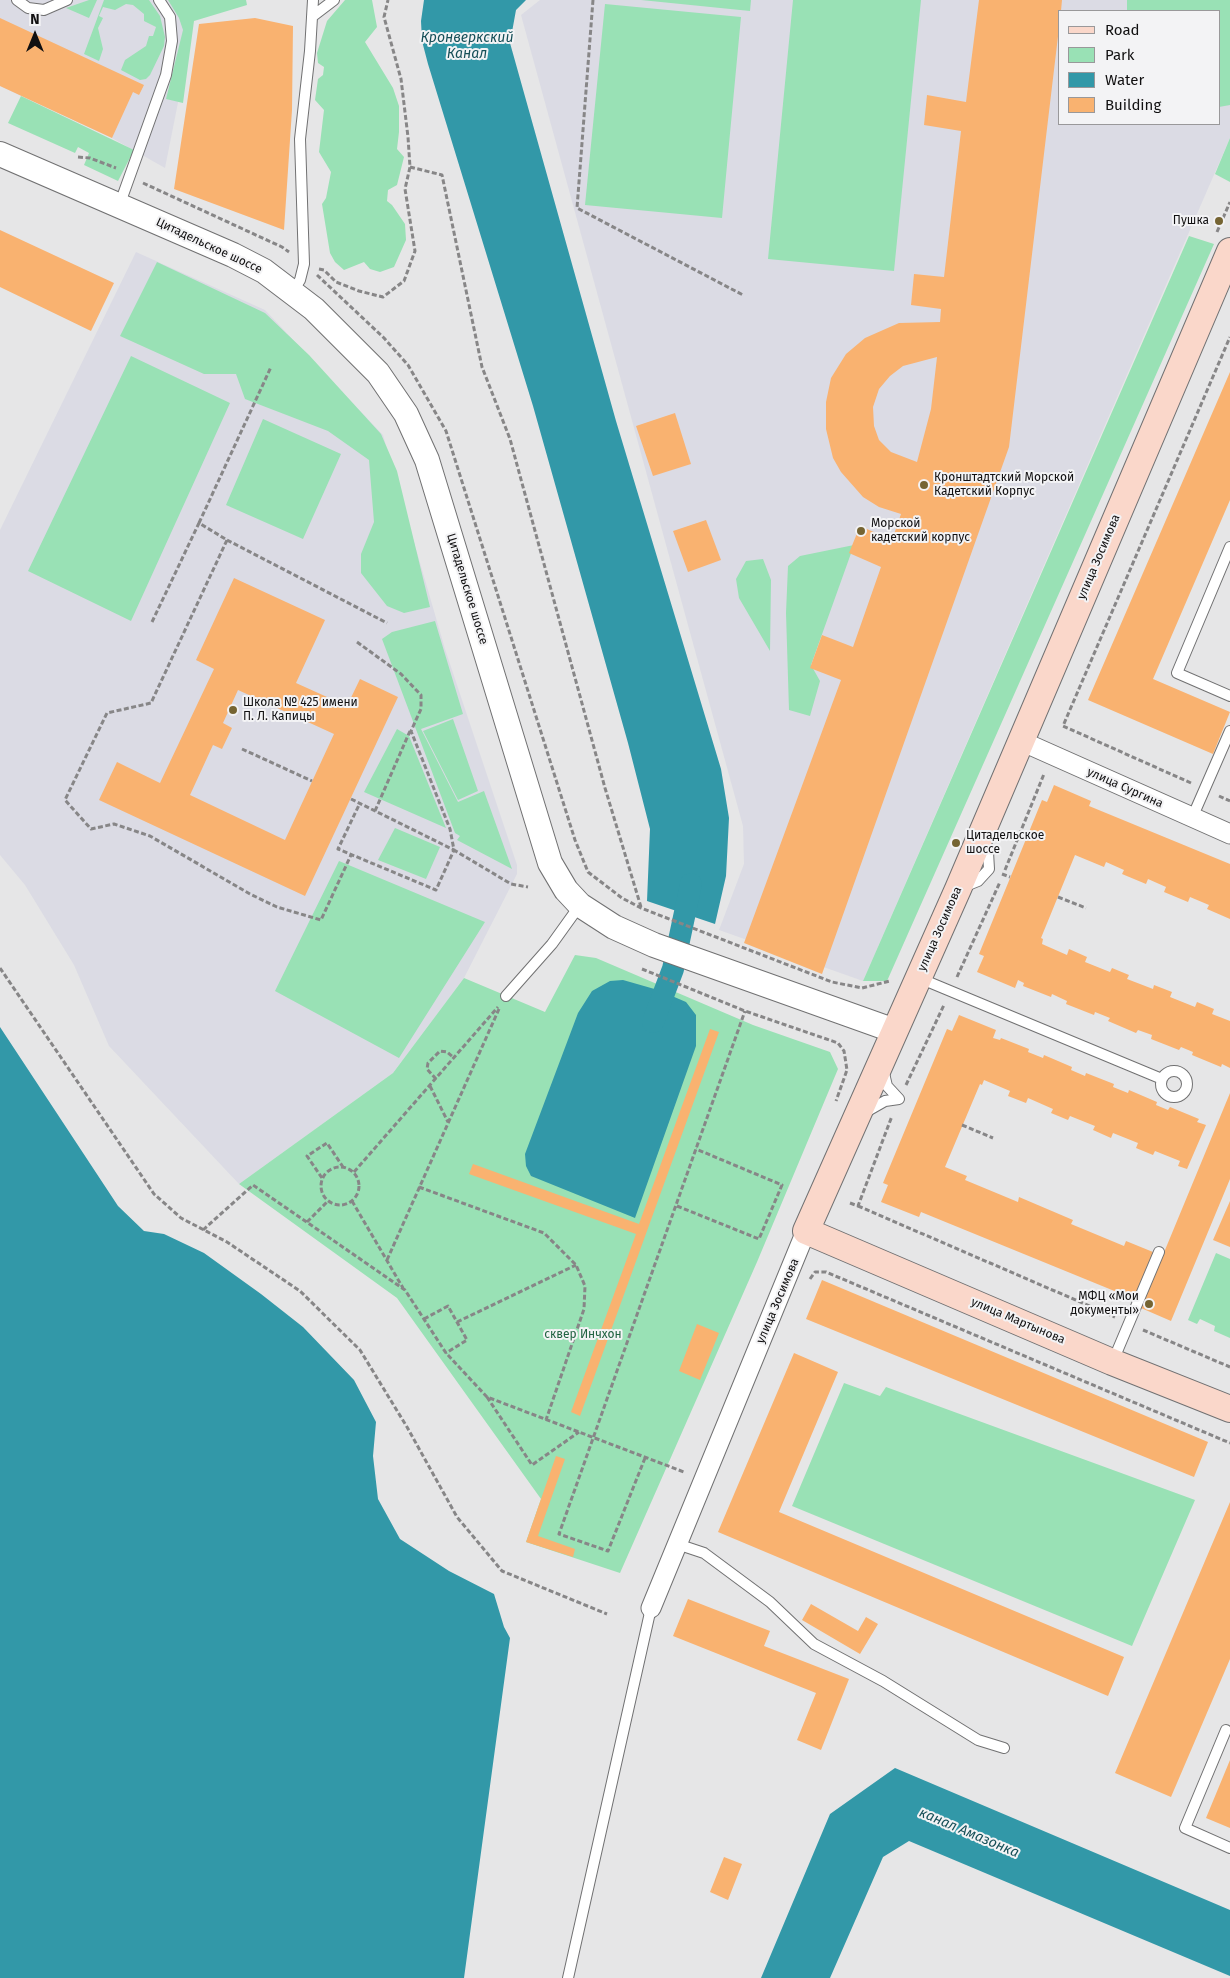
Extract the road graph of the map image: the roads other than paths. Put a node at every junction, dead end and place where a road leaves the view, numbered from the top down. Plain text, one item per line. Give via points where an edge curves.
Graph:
1 (17, 0) edge
2 (67, 0) edge
3 (160, 0) edge
4 (312, 0) edge
5 (334, 0) edge
6 (313, 16) junction
7 (0, 154) edge
8 (119, 206) junction
9 (1230, 251) edge
10 (293, 291) junction
11 (1230, 547) edge
12 (1230, 696) edge
13 (1230, 731) edge
14 (1021, 741) junction
15 (1192, 818) junction
16 (1230, 834) edge
17 (580, 904) junction
18 (918, 978) junction
19 (506, 996) dead end
20 (895, 1031) junction
21 (1162, 1079) dead end
22 (806, 1231) junction
23 (1159, 1252) dead end
24 (1112, 1362) junction
25 (1230, 1409) edge
26 (677, 1544) junction
27 (651, 1608) joint
28 (1226, 1730) dead end
29 (1004, 1748) dead end
30 (1230, 1848) edge
31 (568, 1978) edge

1 - 2 lane via 28,8 44,10
3 - 8 lane via 170,17 172,41 166,75
4 - 6 lane
5 - 6 lane
6 - 10 lane via 300,139 304,264
7 - 8 street, Цитадельское шоссе
8 - 10 street, Цитадельское шоссе via 233,255
9 - 14 main road, улица Зосимова
10 - 17 street, Цитадельское шоссе via 378,373 415,432 430,470 550,863 566,890
11 - 12 lane via 1177,673
13 - 15 lane
14 - 15 street, улица Сургина
14 - 18 main road, улица Зосимова
15 - 16 street, улица Сургина
17 - 19 lane via 552,944
17 - 20 street, Цитадельское шоссе via 614,927 654,945
18 - 20 main road, улица Зосимова
18 - 21 lane
20 - 22 main road, улица Зосимова
22 - 24 main road, улица Мартынова
22 - 26 street, улица Зосимова
23 - 24 lane
24 - 25 main road, улица Мартынова
26 - 27 street, улица Зосимова
26 - 29 lane via 704,1554 770,1602 814,1644 978,1740
27 - 31 lane
28 - 30 lane via 1185,1828

